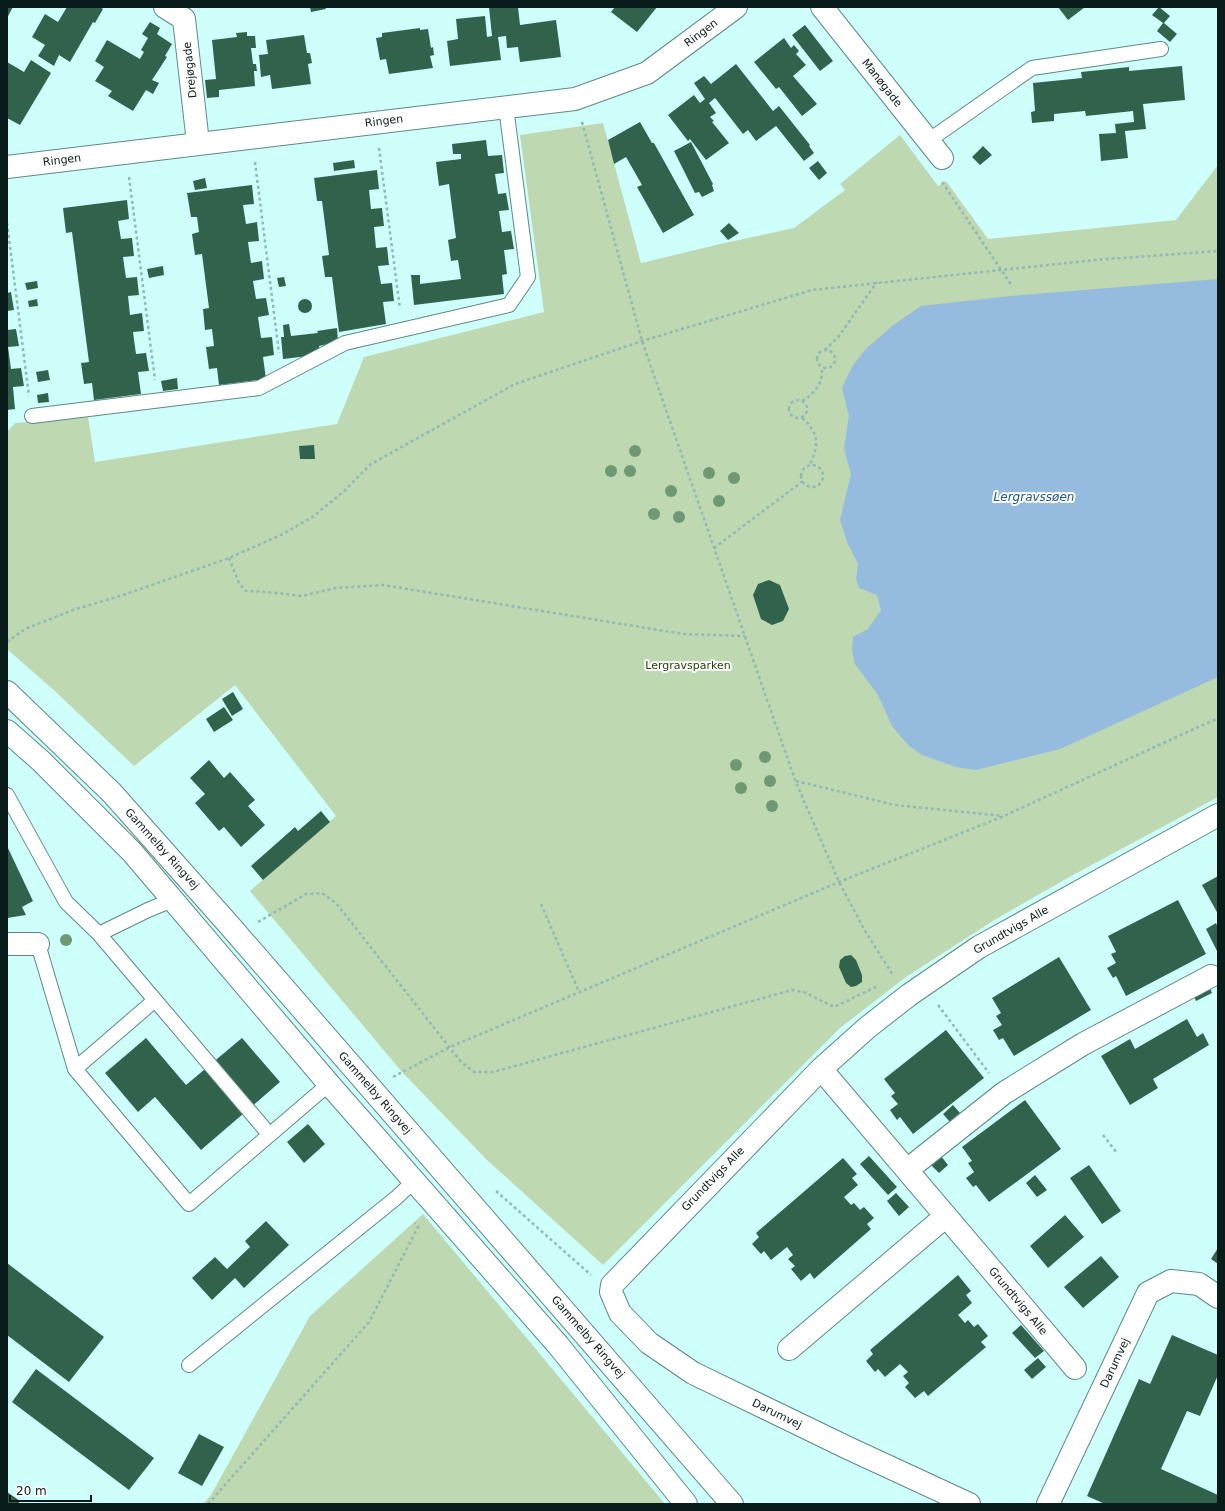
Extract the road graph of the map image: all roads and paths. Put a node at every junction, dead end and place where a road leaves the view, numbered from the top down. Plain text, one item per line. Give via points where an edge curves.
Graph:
1 (165, 7) edge
2 (736, 7) edge
3 (822, 7) edge
4 (1161, 49) dead end
5 (575, 98) junction
6 (506, 107) junction
7 (375, 122) junction
8 (252, 137) junction
9 (928, 141) junction
10 (198, 143) junction
11 (126, 152) junction
12 (942, 158) joint
13 (7, 167) edge
14 (7, 223) edge
15 (1218, 251) edge
16 (1001, 269) junction
17 (877, 282) junction
18 (1012, 286) dead end
19 (402, 330) junction
20 (642, 341) junction
21 (825, 350) junction
22 (822, 367) junction
23 (282, 376) junction
24 (158, 400) junction
25 (802, 401) junction
26 (32, 416) joint
27 (802, 418) junction
28 (809, 466) junction
29 (803, 481) junction
30 (714, 548) junction
31 (229, 558) junction
32 (745, 636) junction
33 (7, 642) edge
34 (7, 692) edge
35 (1218, 718) edge
36 (7, 731) edge
37 (795, 780) junction
38 (7, 795) edge
39 (1218, 815) edge
40 (1004, 816) junction
41 (839, 882) junction
42 (172, 900) junction
43 (541, 904) dead end
44 (254, 924) dead end
45 (99, 934) junction
46 (7, 944) edge
47 (38, 944) joint
48 (1211, 976) dead end
49 (895, 978) junction
50 (916, 990) junction
51 (579, 992) junction
52 (155, 1000) junction
53 (450, 1047) junction
54 (76, 1069) junction
55 (820, 1069) junction
56 (387, 1080) dead end
57 (329, 1084) junction
58 (1004, 1093) junction
59 (269, 1134) junction
60 (1103, 1135) dead end
61 (1117, 1153) dead end
62 (907, 1170) junction
63 (414, 1181) junction
64 (396, 1198) junction
65 (946, 1216) junction
66 (611, 1292) joint
67 (1218, 1297) edge
68 (789, 1349) dead end
69 (189, 1365) dead end
70 (1074, 1368) dead end
71 (208, 1504) edge
72 (686, 1504) edge
73 (732, 1504) edge
74 (969, 1504) edge
75 (1048, 1504) edge

1 - 10 street, Drejøgade via 184,19
2 - 5 street, Ringen via 647,73
3 - 9 street, Manøgade
4 - 9 lane via 1032,68
5 - 6 street, Ringen
5 - 20 path
6 - 7 street, Ringen
6 - 19 lane via 528,277 509,305
7 - 8 street, Ringen
7 - 19 path
8 - 10 street, Ringen
8 - 23 path
9 - 12 street, Manøgade
10 - 11 street, Ringen
11 - 13 street, Ringen
11 - 24 path
12 - 16 path via 941,181
14 - 26 path
15 - 16 path
16 - 17 path
16 - 18 path
17 - 20 path via 812,290
17 - 21 path via 839,336
19 - 23 lane via 345,343
20 - 30 path
20 - 31 path via 515,384 371,464 314,516
21 - 22 path via 818,358 818,363
21 - 22 path via 833,353 835,361 830,367
22 - 25 path via 820,384 815,392
23 - 24 lane via 259,388
24 - 26 lane
25 - 27 path via 808,408
25 - 27 path via 791,403 789,409 793,417
27 - 28 path via 812,428 817,442
28 - 29 path via 803,472
28 - 29 path via 819,468 822,480 814,487
29 - 30 path
30 - 32 path
31 - 32 path via 239,583 246,591 302,596 336,588 382,585 683,634
31 - 33 path via 66,613 25,629
32 - 37 path
34 - 73 street, Gammelby Ringvej via 122,805
35 - 40 path
36 - 42 street via 41,761 132,852
37 - 40 path via 895,805
37 - 41 path
38 - 45 lane via 66,902
39 - 50 street, Grundtvigs Alle via 979,947
40 - 41 path
41 - 49 path via 865,932
41 - 51 path
42 - 45 lane
42 - 57 street
43 - 51 path
44 - 53 path via 306,894 322,893 336,903
45 - 52 lane
46 - 47 street
47 - 54 lane
48 - 58 street via 1083,1044
49 - 50 path
49 - 53 path via 834,1007 804,992 792,990 493,1072 474,1072 461,1062
50 - 55 street, Grundtvigs Alle
50 - 58 path
51 - 53 path
52 - 54 lane
52 - 59 lane
53 - 56 path
54 - 59 lane via 189,1204
55 - 62 street, Grundtvigs Alle
55 - 66 street, Grundtvigs Alle via 612,1285
57 - 59 lane
57 - 63 street
58 - 62 street
60 - 61 path
62 - 65 street, Grundtvigs Alle
63 - 64 lane
63 - 72 street via 558,1345
64 - 69 lane
64 - 71 path via 418,1227 369,1322
65 - 68 street
65 - 70 street, Grundtvigs Alle
66 - 74 street, Darumvej via 620,1313 649,1343 693,1373
67 - 75 street, Darumvej via 1200,1284 1171,1281 1148,1292

